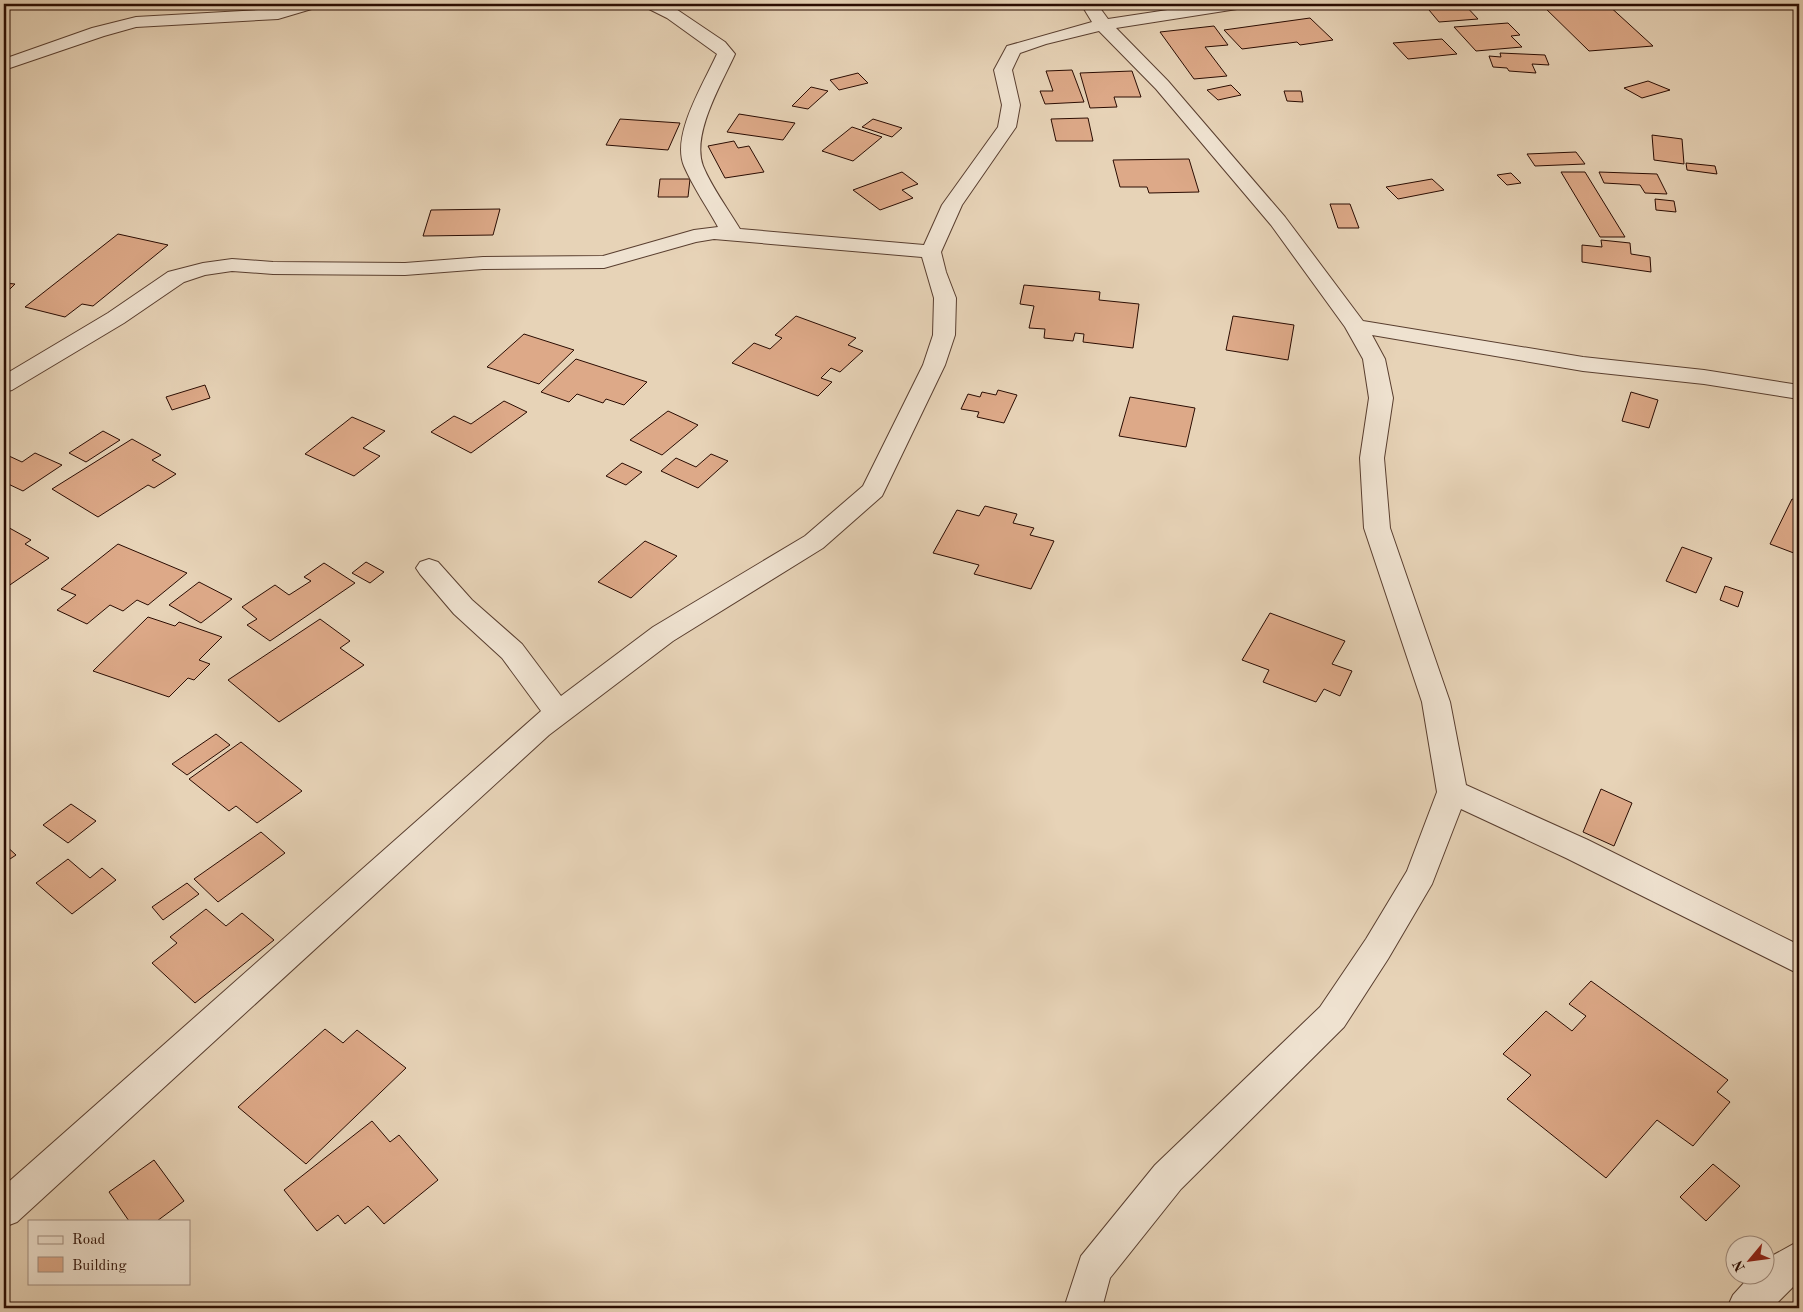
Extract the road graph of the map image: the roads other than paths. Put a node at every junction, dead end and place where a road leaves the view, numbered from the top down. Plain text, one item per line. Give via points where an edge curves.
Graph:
1 (309, 4) edge
2 (653, 4) edge
3 (1237, 4) edge
4 (1096, 14) edge
5 (4, 65) edge
6 (732, 233) junction
7 (931, 252) junction
8 (1356, 326) junction
9 (4, 385) edge
10 (1799, 392) edge
11 (430, 568) dead end
12 (558, 713) junction
13 (1452, 792) junction
14 (1799, 960) edge
15 (4, 1210) edge
16 (1799, 1259) edge
17 (1083, 1308) edge
18 (1746, 1308) edge

1 - 5 street via 278,14 136,22
2 - 6 street via 684,19 721,46 726,54 690,141 692,165
3 - 4 street
4 - 7 street via 1013,50 1003,70 1011,105 1007,127 952,205
4 - 8 street via 1162,85 1278,221
6 - 7 street
6 - 9 street via 694,236 604,262 484,263 405,269 232,265 203,268 176,277 116,318
7 - 12 street via 945,298 944,335 934,364 873,490 814,542 663,634
8 - 10 street via 1583,364 1704,376
8 - 13 street via 1374,359 1381,398 1372,458 1377,528 1436,702
11 - 12 street via 462,607 512,651
12 - 15 street
13 - 14 street via 1577,849
13 - 17 street via 1421,875 1332,1017 1168,1177 1094,1269
16 - 18 street via 1781,1271

